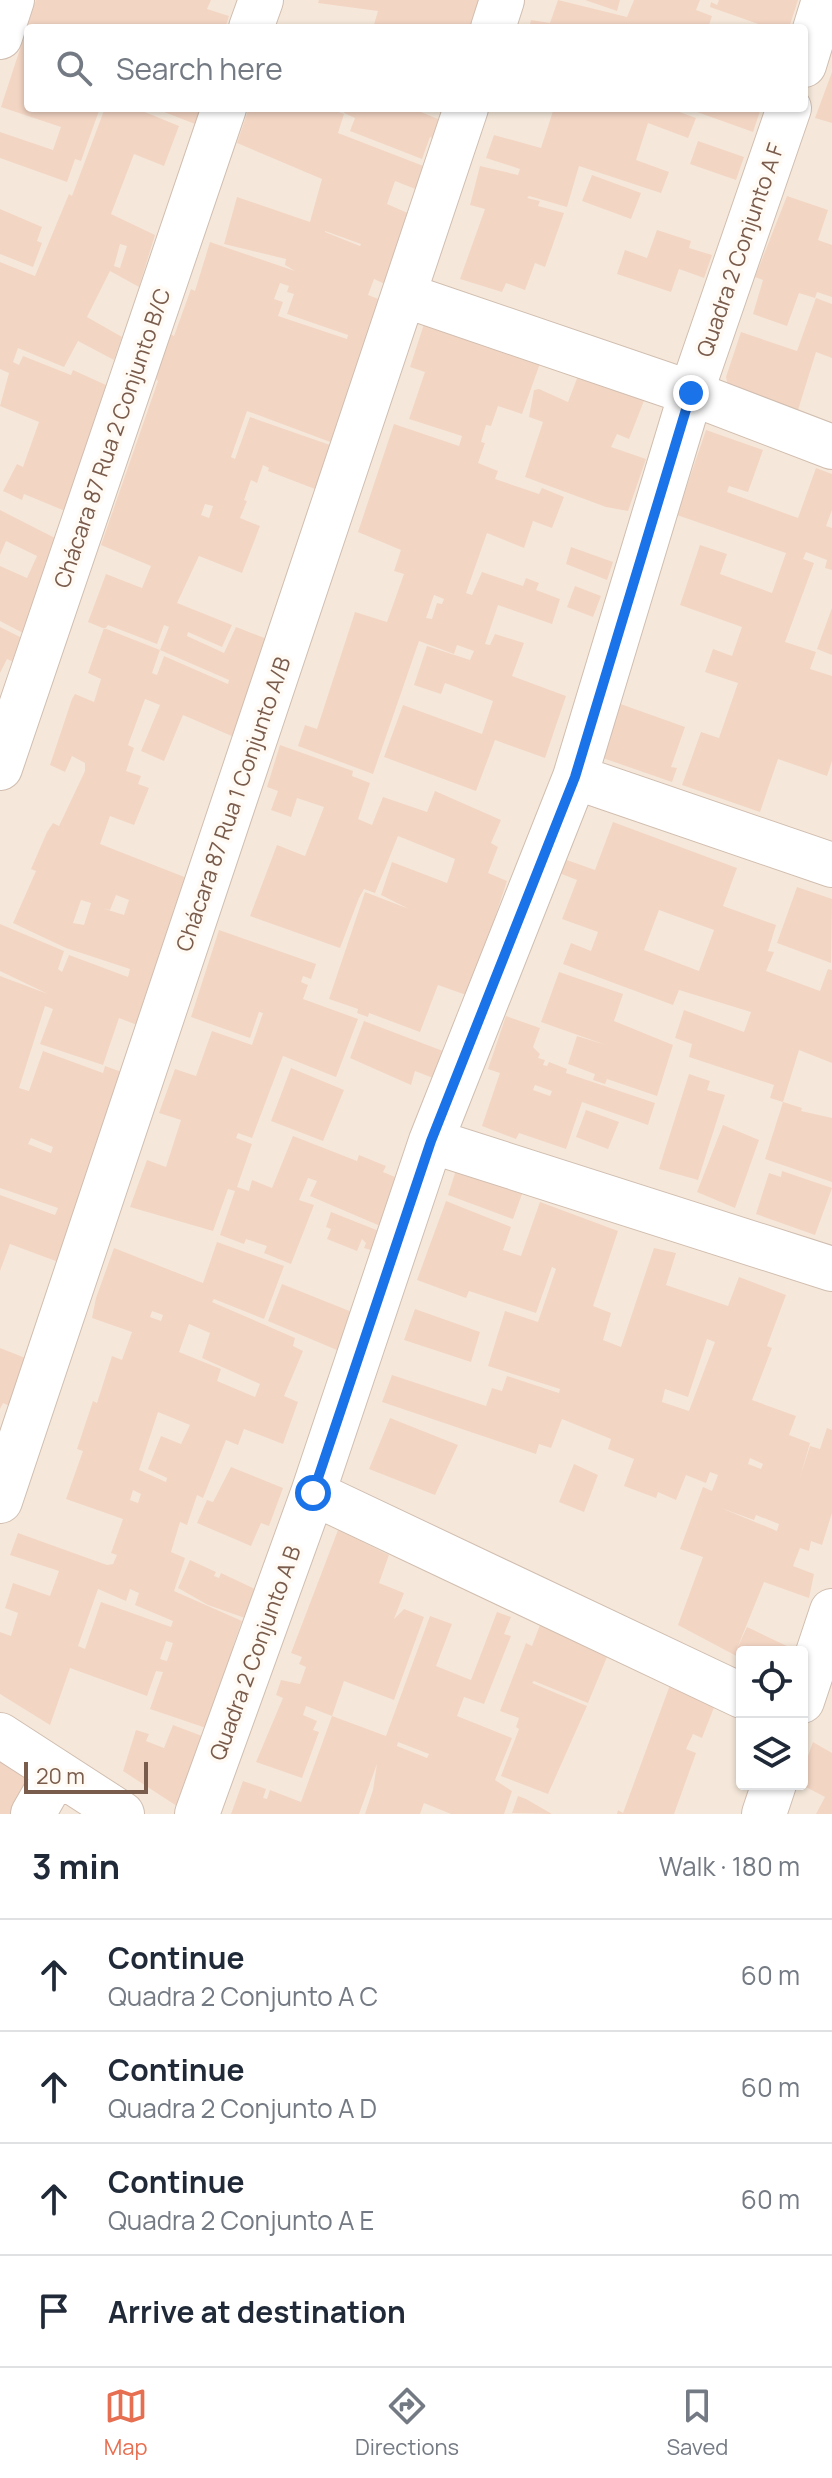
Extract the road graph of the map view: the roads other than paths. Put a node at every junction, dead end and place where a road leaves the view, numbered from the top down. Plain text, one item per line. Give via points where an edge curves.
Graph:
1 (12, 0) edge
2 (261, 0) edge
3 (502, 0) edge
4 (252, 24) edge
5 (494, 24) edge
6 (0, 37) edge
7 (223, 112) edge
8 (465, 112) edge
9 (788, 112) edge
10 (404, 295) junction
11 (691, 393) junction
12 (832, 447) edge
13 (0, 768) edge
14 (575, 777) junction
15 (832, 865) edge
16 (431, 1141) junction
17 (832, 1269) edge
18 (313, 1493) junction
19 (0, 1501) edge
20 (832, 1611) edge
21 (816, 1685) edge
22 (736, 1693) edge
23 (0, 1735) edge
24 (57, 1772) junction
25 (772, 1790) edge
26 (33, 1814) edge
27 (122, 1814) edge
28 (197, 1814) edge
29 (764, 1814) edge

1 - 6 street
2 - 4 street
3 - 5 street
7 - 13 street, Chácara 87 Rua 2 Conjunto B/C
8 - 10 street, Chácara 87 Rua 1 Conjunto A/B
9 - 11 street, Quadra 2 Conjunto A F
10 - 11 street
10 - 19 street, Chácara 87 Rua 1 Conjunto A/B
11 - 12 street
11 - 14 street, Quadra 2 Conjunto A F
14 - 15 street
14 - 16 street, Quadra 2 Conjunto A B
16 - 17 street
16 - 18 street, Quadra 2 Conjunto A B
18 - 22 street
18 - 28 street, Quadra 2 Conjunto A B
20 - 21 street
23 - 24 street
24 - 26 street
24 - 27 street
25 - 29 street

